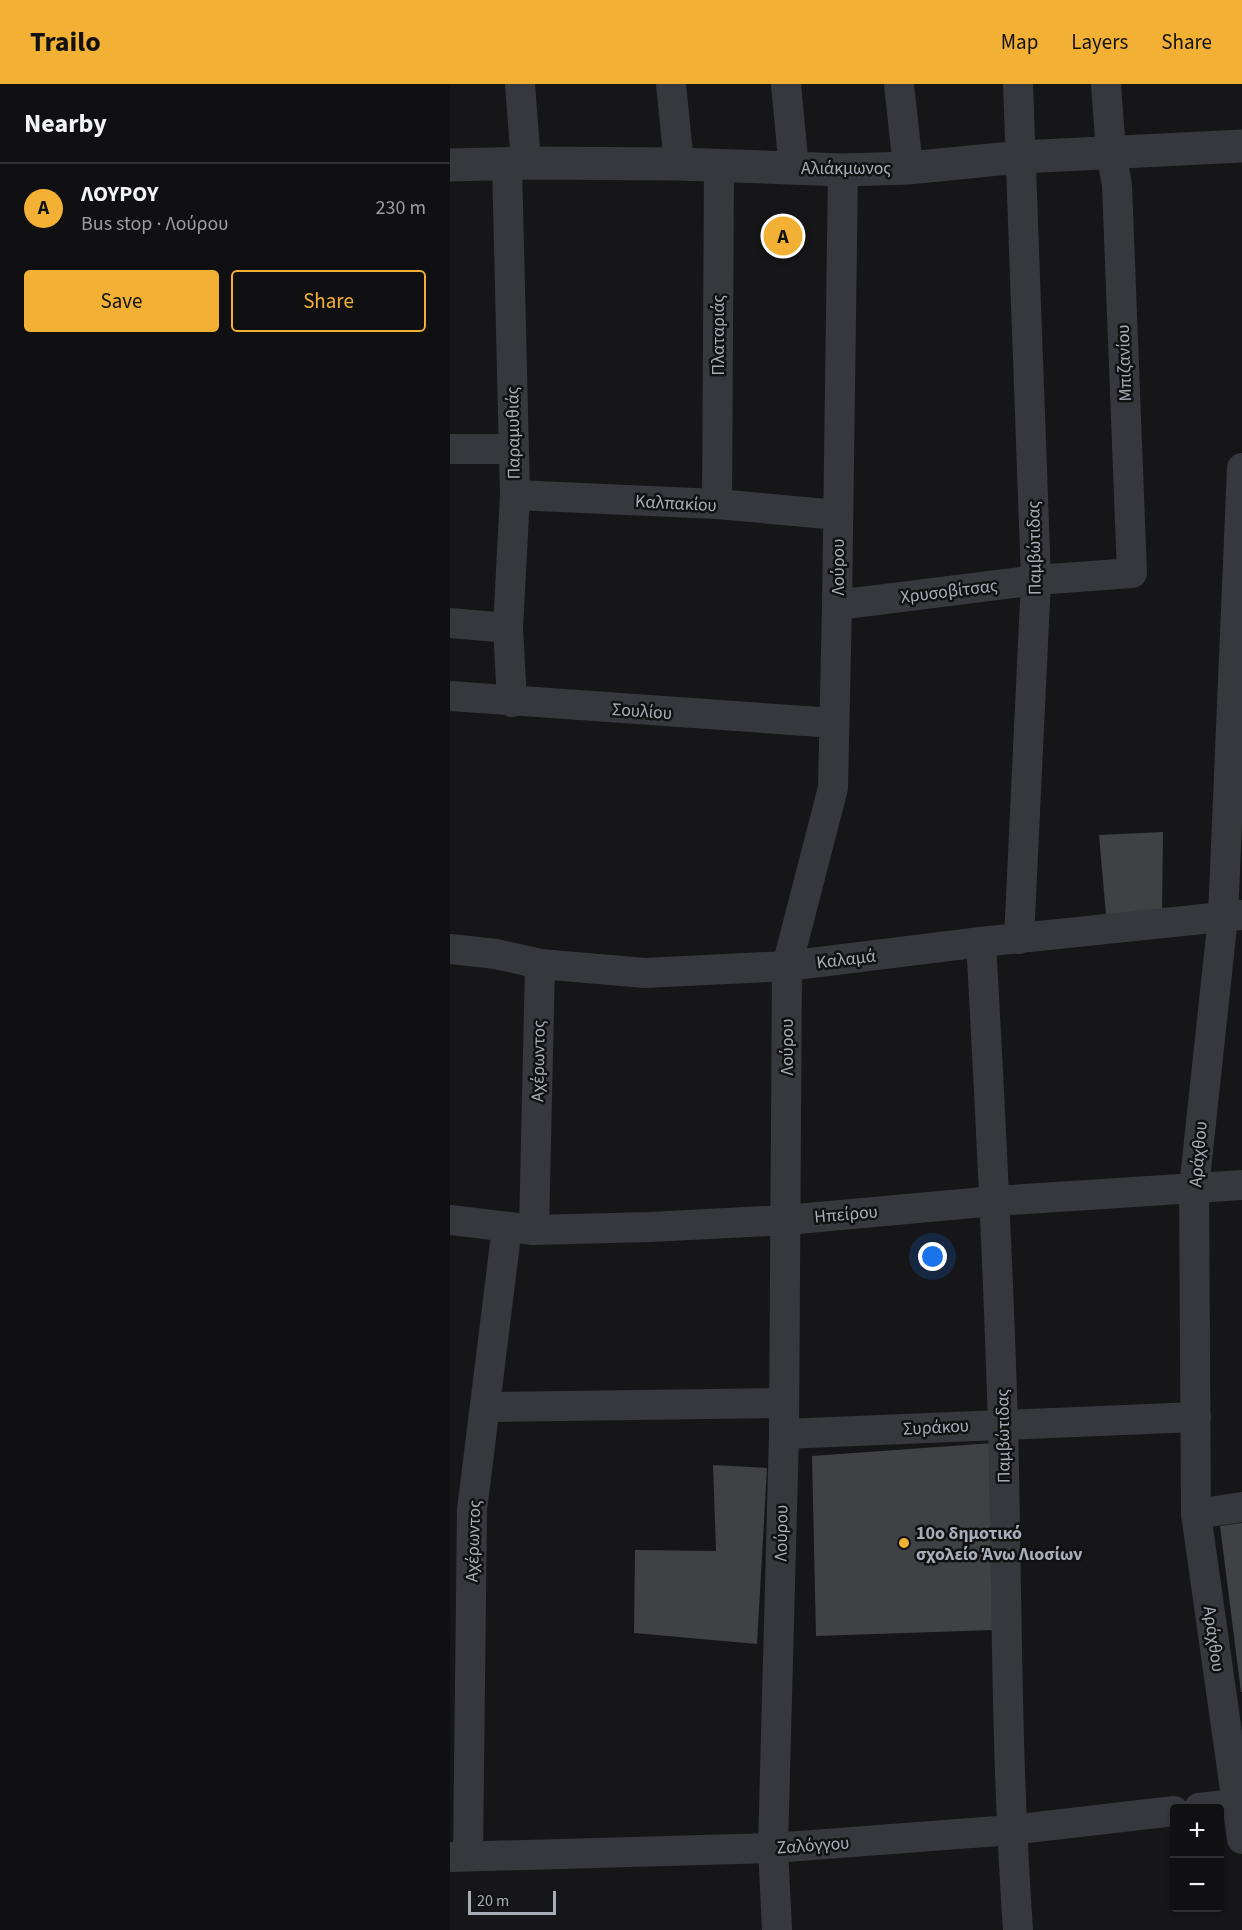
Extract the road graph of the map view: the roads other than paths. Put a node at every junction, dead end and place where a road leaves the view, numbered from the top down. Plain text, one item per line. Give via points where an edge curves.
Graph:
1 (520, 84) edge
2 (671, 84) edge
3 (786, 84) edge
4 (899, 84) edge
5 (1018, 84) edge
6 (1106, 84) edge
7 (1242, 146) edge
8 (1111, 153) junction
9 (1021, 157) junction
10 (517, 164) junction
11 (679, 164) junction
12 (450, 165) edge
13 (719, 167) junction
14 (908, 168) junction
15 (794, 169) junction
16 (843, 170) junction
17 (450, 449) edge
18 (513, 449) junction
19 (1242, 468) edge
20 (515, 495) junction
21 (717, 504) junction
22 (838, 515) junction
23 (1240, 569) edge
24 (1132, 573) joint
25 (1036, 580) junction
26 (837, 605) junction
27 (450, 622) edge
28 (508, 628) junction
29 (450, 696) edge
30 (512, 702) junction
31 (834, 723) junction
32 (1233, 916) edge
33 (1019, 939) junction
34 (981, 942) junction
35 (450, 949) edge
36 (540, 964) junction
37 (787, 966) junction
38 (1242, 1185) edge
39 (1194, 1188) junction
40 (995, 1201) junction
41 (450, 1220) edge
42 (786, 1220) junction
43 (521, 1228) junction
44 (783, 1403) junction
45 (485, 1407) junction
46 (1196, 1417) junction
47 (1003, 1424) junction
48 (784, 1434) junction
49 (1242, 1507) edge
50 (461, 1510) edge
51 (1196, 1514) junction
52 (460, 1701) edge
53 (1240, 1804) edge
54 (1224, 1806) edge
55 (1170, 1811) edge
56 (1011, 1830) junction
57 (1242, 1839) edge
58 (773, 1848) junction
59 (459, 1857) edge
60 (777, 1930) edge
61 (1018, 1930) edge

1 - 10 street, Παραμυθιάς
2 - 11 street
3 - 15 street
4 - 14 street
5 - 9 street, Παμβώτιδας
6 - 8 street, Μπιζανίου
7 - 8 street, Αλιάκμωνος
8 - 9 street, Αλιάκμωνος
8 - 24 street, Μπιζανίου via 1117,185
9 - 14 street, Αλιάκμωνος
9 - 25 street, Παμβώτιδας
10 - 11 street, Αλιάκμωνος
10 - 12 street, Αλιάκμωνος
10 - 18 street, Παραμυθιάς
11 - 13 street, Αλιάκμωνος
13 - 15 street, Αλιάκμωνος
13 - 21 street, Πλαταριάς
14 - 16 street, Αλιάκμωνος
15 - 16 street, Αλιάκμωνος
16 - 22 street, Λούρου
17 - 18 street
18 - 20 street, Παραμυθιάς
19 - 23 street, Αράχθου
20 - 21 street, Καλπακίου
20 - 28 street, Παραμυθιάς
21 - 22 street, Καλπακίου
22 - 26 street, Λούρου
23 - 32 street, Αράχθου
24 - 25 street, Χρυσοβίτσας
25 - 26 street, Χρυσοβίτσας
25 - 33 street, Παμβώτιδας
26 - 31 street, Λούρου
27 - 28 street
28 - 30 street, Παραμυθιάς
29 - 30 street, Σουλίου
30 - 31 street, Σουλίου
31 - 37 street, Λούρου via 833,788
32 - 33 street, Καλαμά
32 - 39 street, Αράχθου
33 - 34 street, Καλαμά
34 - 37 street, Καλαμά
34 - 40 street, Παμβώτιδας
35 - 36 street, Καλαμά
36 - 37 street, Καλαμά via 645,973
36 - 43 street, Αχέρωντος
37 - 42 street, Λούρου
38 - 39 street, Ηπείρου
39 - 40 street, Ηπείρου
39 - 46 street, Αράχθου
40 - 42 street, Ηπείρου
40 - 47 street, Παμβώτιδας
41 - 43 street, Ηπείρου
42 - 43 street, Ηπείρου
42 - 44 street, Λούρου
43 - 45 street, Αχέρωντος
44 - 45 street
44 - 48 street, Λούρου
45 - 50 street, Αχέρωντος
46 - 47 street, Συράκου
46 - 51 street, Αράχθου
47 - 48 street, Συράκου
47 - 56 street, Παμβώτιδας
48 - 58 street, Λούρου
49 - 51 street
50 - 52 street, Αχέρωντος
51 - 53 street, Αράχθου
52 - 59 street, Αχέρωντος
53 - 54 street
53 - 57 street, Αράχθου
55 - 56 street, Ζαλόγγου
56 - 58 street, Ζαλόγγου
56 - 61 street, Παμβώτιδας
58 - 59 street, Ζαλόγγου
58 - 60 street, Λούρου

